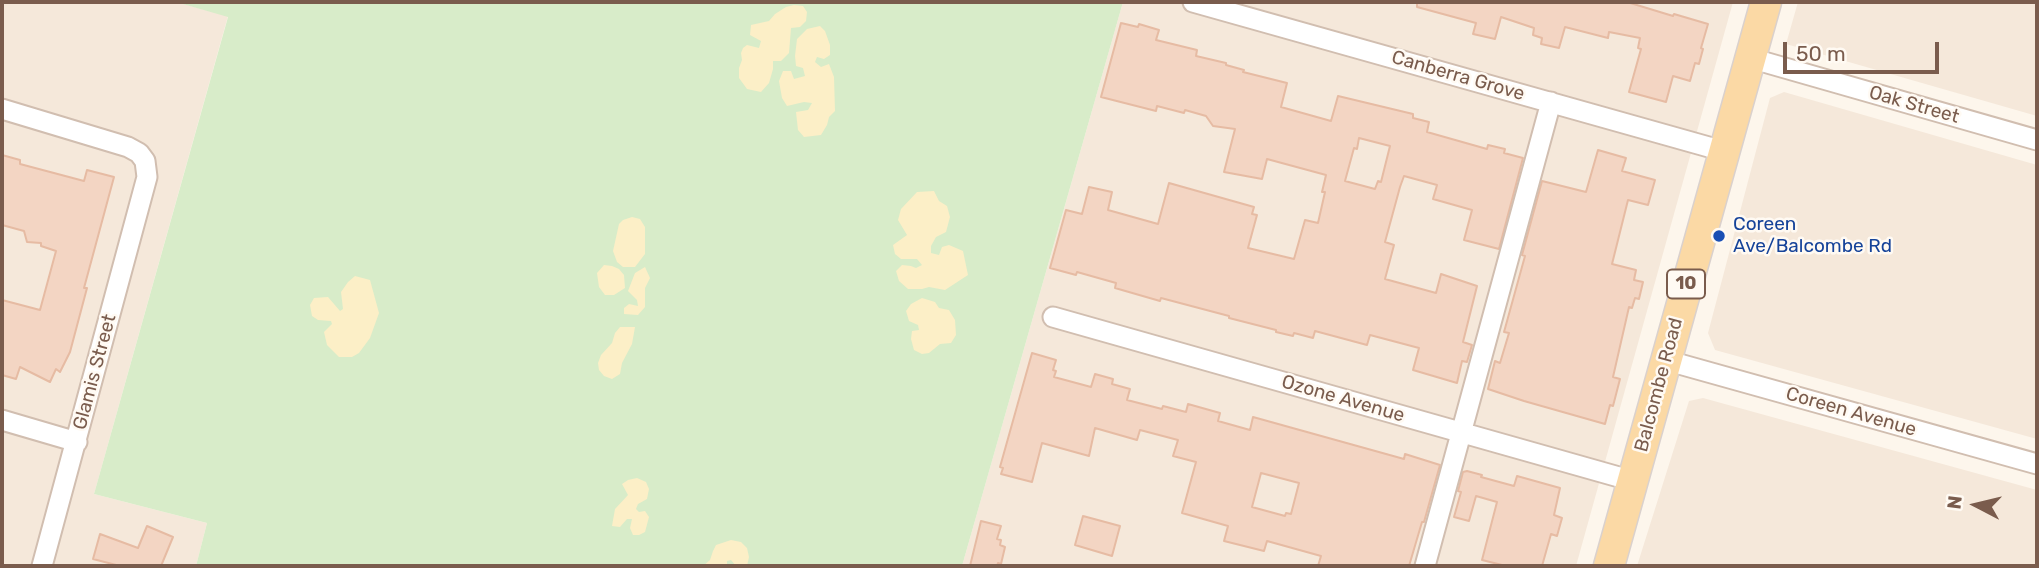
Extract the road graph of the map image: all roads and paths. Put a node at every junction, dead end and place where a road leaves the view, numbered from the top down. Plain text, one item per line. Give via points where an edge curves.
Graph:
1 (1193, 2) edge
2 (1766, 2) edge
3 (1750, 58) junction
4 (1551, 102) junction
5 (2, 109) edge
6 (2037, 140) edge
7 (1723, 151) junction
8 (1053, 317) dead end
9 (1665, 360) junction
10 (2, 420) edge
11 (1462, 432) junction
12 (77, 442) junction
13 (2037, 464) edge
14 (1633, 481) junction
15 (42, 566) edge
16 (1424, 566) edge
17 (1609, 566) edge

1 - 4 street, Canberra Grove
2 - 3 main road, Balcombe Road / 10
3 - 6 street, Oak Street
3 - 7 main road, Balcombe Road / 10
4 - 7 street, Canberra Grove
4 - 11 street
5 - 12 street, Glamis Street via 128,147 145,161 147,177
7 - 9 main road, Balcombe Road / 10
8 - 11 street, Ozone Avenue
9 - 13 street, Coreen Avenue
9 - 14 main road, Balcombe Road / 10
10 - 12 street
11 - 14 street, Ozone Avenue
11 - 16 street
12 - 15 street, Glamis Street
14 - 17 main road, Balcombe Road / 10

